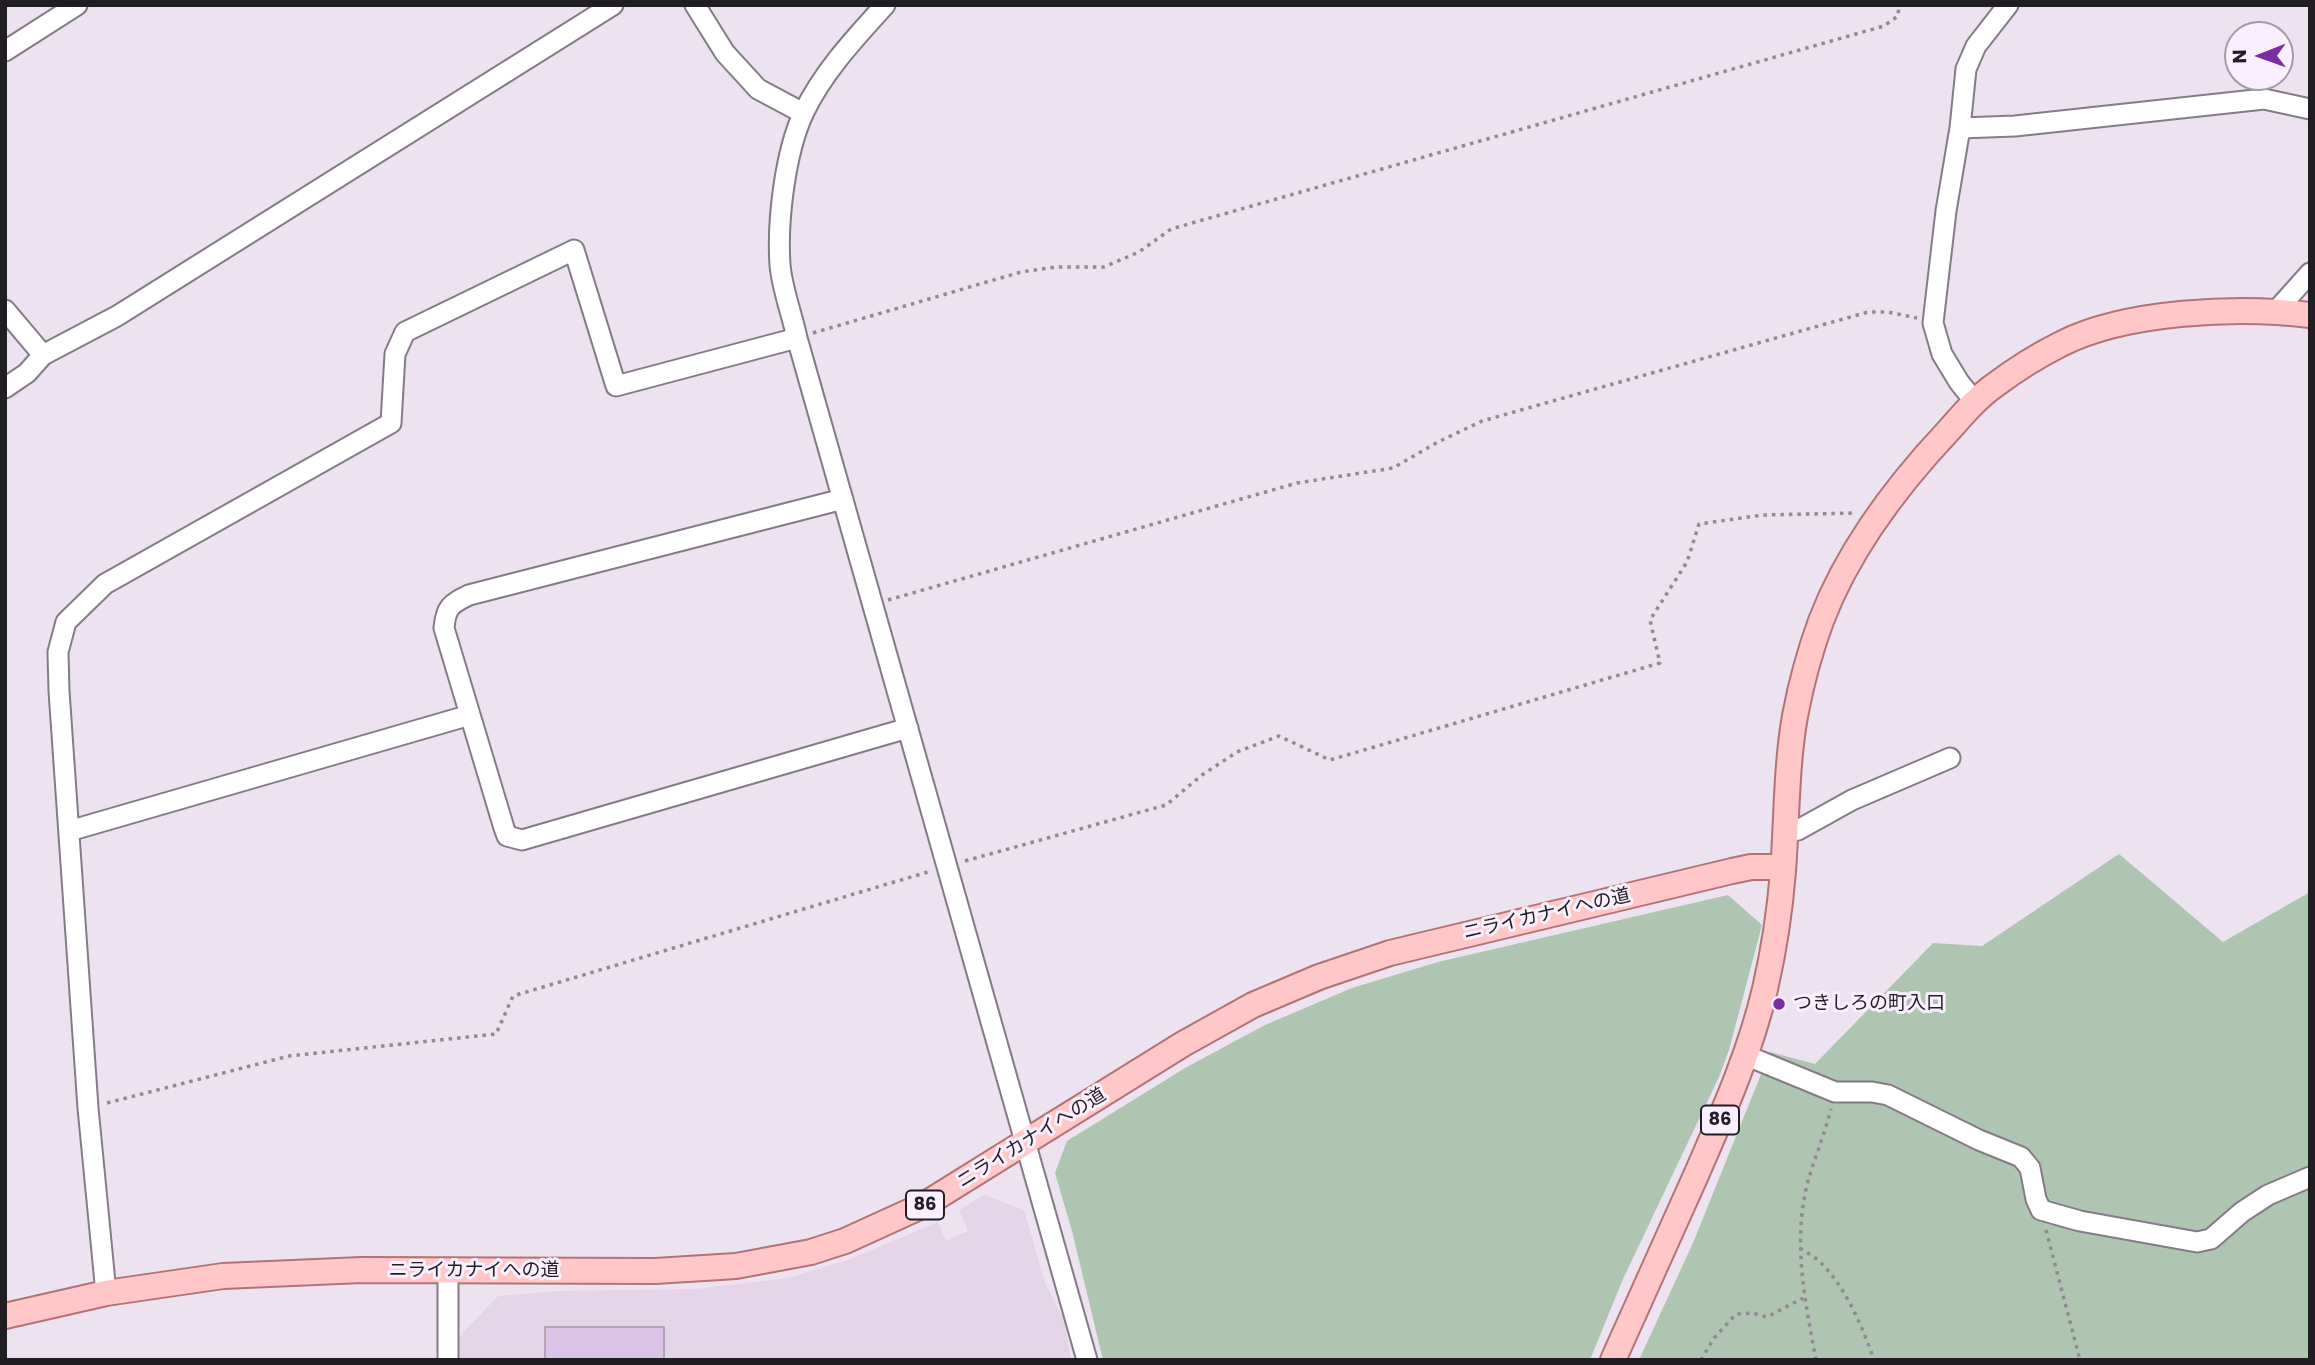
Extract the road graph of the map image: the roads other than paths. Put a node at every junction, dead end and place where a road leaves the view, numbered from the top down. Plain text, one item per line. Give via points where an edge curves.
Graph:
1 (78, 5) edge
2 (613, 5) edge
3 (695, 5) edge
4 (885, 5) edge
5 (2008, 5) edge
6 (5, 51) edge
7 (2310, 108) edge
8 (803, 113) junction
9 (1960, 128) junction
10 (2310, 273) edge
11 (5, 310) edge
12 (2277, 311) junction
13 (2310, 316) edge
14 (797, 338) junction
15 (43, 355) junction
16 (5, 388) edge
17 (1975, 402) junction
18 (843, 499) junction
19 (470, 715) junction
20 (908, 728) junction
21 (1950, 758) dead end
22 (69, 831) junction
23 (1785, 832) junction
24 (1783, 867) junction
25 (1745, 1055) junction
26 (1024, 1143) junction
27 (2310, 1177) edge
28 (448, 1271) junction
29 (106, 1293) junction
30 (5, 1316) edge
31 (448, 1360) edge
32 (1087, 1360) edge
33 (1613, 1360) edge

1 - 6 street
2 - 15 street via 117,316
3 - 8 street via 725,53 758,89
4 - 8 street via 830,69
5 - 9 street via 1976,46 1966,69
7 - 9 street via 2264,99
8 - 14 street via 782,198 780,266
9 - 17 street via 1933,323 1942,354
10 - 12 street
11 - 15 street
12 - 13 main road
12 - 17 main road via 2150,318 2103,328 2062,343
14 - 18 street
14 - 22 street via 616,386 574,250 405,332 395,354 391,423 105,584 66,622 58,652
15 - 16 street
17 - 23 main road via 1912,472 1835,589 1795,718
18 - 19 street via 469,595 451,604 444,628
18 - 20 street
19 - 20 street via 507,836 522,840
19 - 22 street
20 - 26 street
21 - 23 street
22 - 29 street
23 - 24 main road
24 - 25 main road, 86 via 1765,989
24 - 26 main road, ニライカナイへの道 / 86 via 1732,871 1390,953 1319,977 1253,1005 1183,1044
25 - 27 street via 1835,1092 1888,1095 2021,1157 2031,1168 2041,1210 2080,1220 2197,1242 2211,1239 2268,1195
25 - 33 main road, 86 via 1723,1115
26 - 28 main road, ニライカナイへの道 / 86 via 885,1225 775,1260 655,1271
26 - 32 street
28 - 29 main road, ニライカナイへの道 / 86 via 223,1276
28 - 31 street
29 - 30 main road, ニライカナイへの道 / 86

